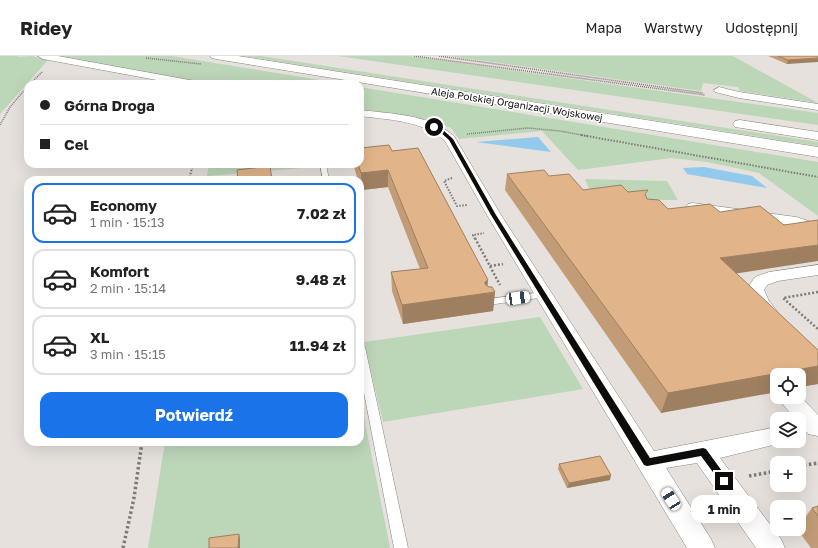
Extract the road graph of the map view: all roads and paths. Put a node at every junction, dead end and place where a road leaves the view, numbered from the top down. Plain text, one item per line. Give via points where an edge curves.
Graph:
1 (43, 56) edge
2 (216, 56) edge
3 (289, 56) edge
4 (414, 56) edge
5 (439, 56) edge
6 (146, 58) dead end
7 (201, 64) dead end
8 (173, 80) edge
9 (446, 80) dead end
10 (719, 90) dead end
11 (24, 91) edge
12 (706, 93) dead end
13 (709, 96) dead end
14 (818, 107) edge
15 (364, 114) edge
16 (725, 122) dead end
17 (0, 125) edge
18 (448, 136) junction
19 (818, 136) edge
20 (818, 152) edge
21 (818, 176) edge
22 (455, 177) dead end
23 (472, 204) dead end
24 (677, 209) edge
25 (818, 228) edge
26 (483, 234) dead end
27 (506, 264) dead end
28 (490, 266) junction
29 (818, 270) edge
30 (504, 291) dead end
31 (818, 292) edge
32 (543, 295) junction
33 (488, 302) edge
34 (781, 324) edge
35 (818, 329) edge
36 (364, 367) edge
37 (793, 404) edge
38 (811, 429) edge
39 (770, 438) edge
40 (141, 446) edge
41 (703, 452) junction
42 (647, 462) junction
43 (818, 463) edge
44 (806, 465) edge
45 (124, 548) edge
46 (401, 548) edge
47 (702, 548) edge
48 (772, 548) edge

1 - 8 street
2 - 20 highway, Aleja Polskiej Organizacji Wojskowej
3 - 9 highway, Aleja Polskiej Organizacji Wojskowej
4 - 13 path
5 - 12 path
6 - 7 path
10 - 14 street
11 - 17 path via 10,107
15 - 18 street via 426,124
16 - 19 highway
18 - 21 path via 528,128 552,130
18 - 32 street
22 - 23 path via 444,181 457,206
24 - 25 street via 702,208 796,222
26 - 28 path via 473,235
27 - 28 path
28 - 30 path
29 - 34 street via 761,280 755,290 760,303
31 - 35 path via 783,298
32 - 33 lane
32 - 42 street
36 - 46 lane
37 - 38 street
39 - 41 street
40 - 45 path
41 - 42 street
41 - 48 street
42 - 47 street
43 - 44 path

